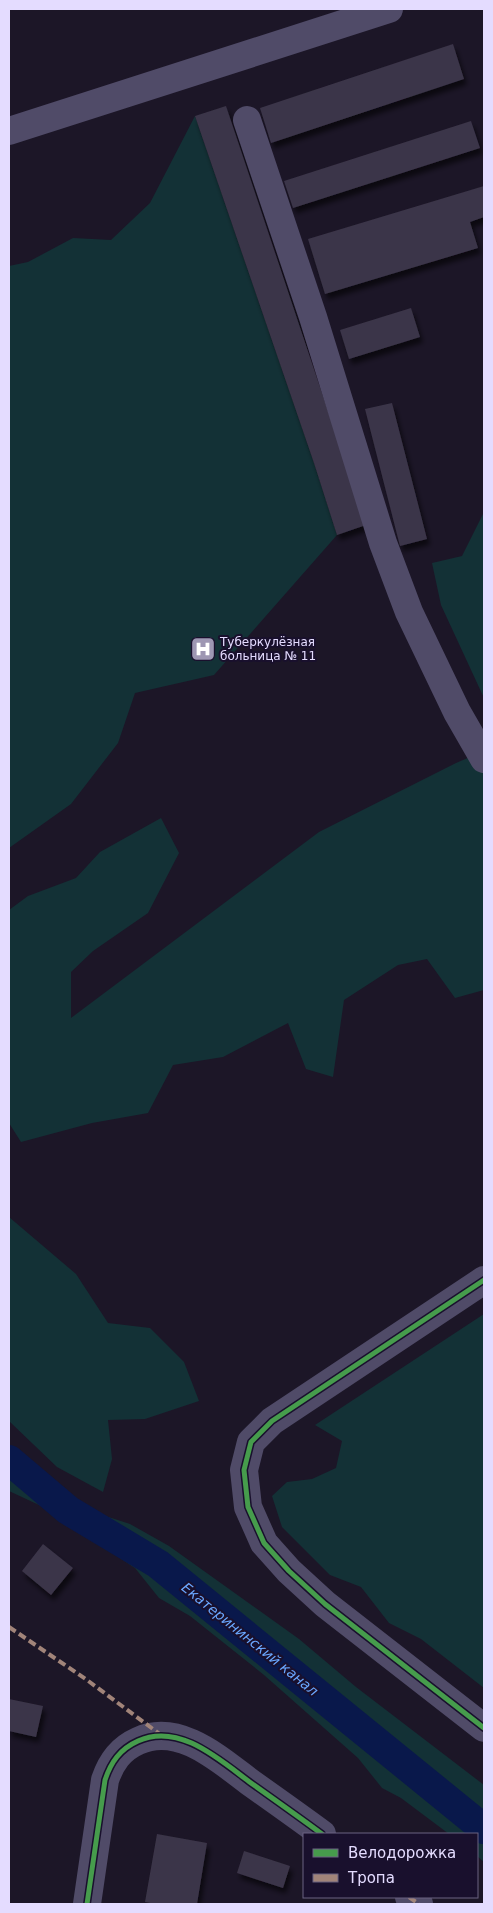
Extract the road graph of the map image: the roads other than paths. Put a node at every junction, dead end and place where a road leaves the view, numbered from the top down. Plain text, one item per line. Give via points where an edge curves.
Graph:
1 (389, 9) edge
2 (247, 120) dead end
3 (9, 131) edge
4 (484, 760) edge
5 (484, 1280) edge
6 (484, 1728) edge
7 (321, 1833) edge
8 (87, 1904) edge

1 - 3 street
2 - 4 street via 313,317 383,543 409,612
5 - 6 street via 272,1421 250,1442 244,1470 248,1507 264,1543 289,1571 324,1604
7 - 8 street via 208,1752 177,1737 146,1737 132,1743 110,1765

